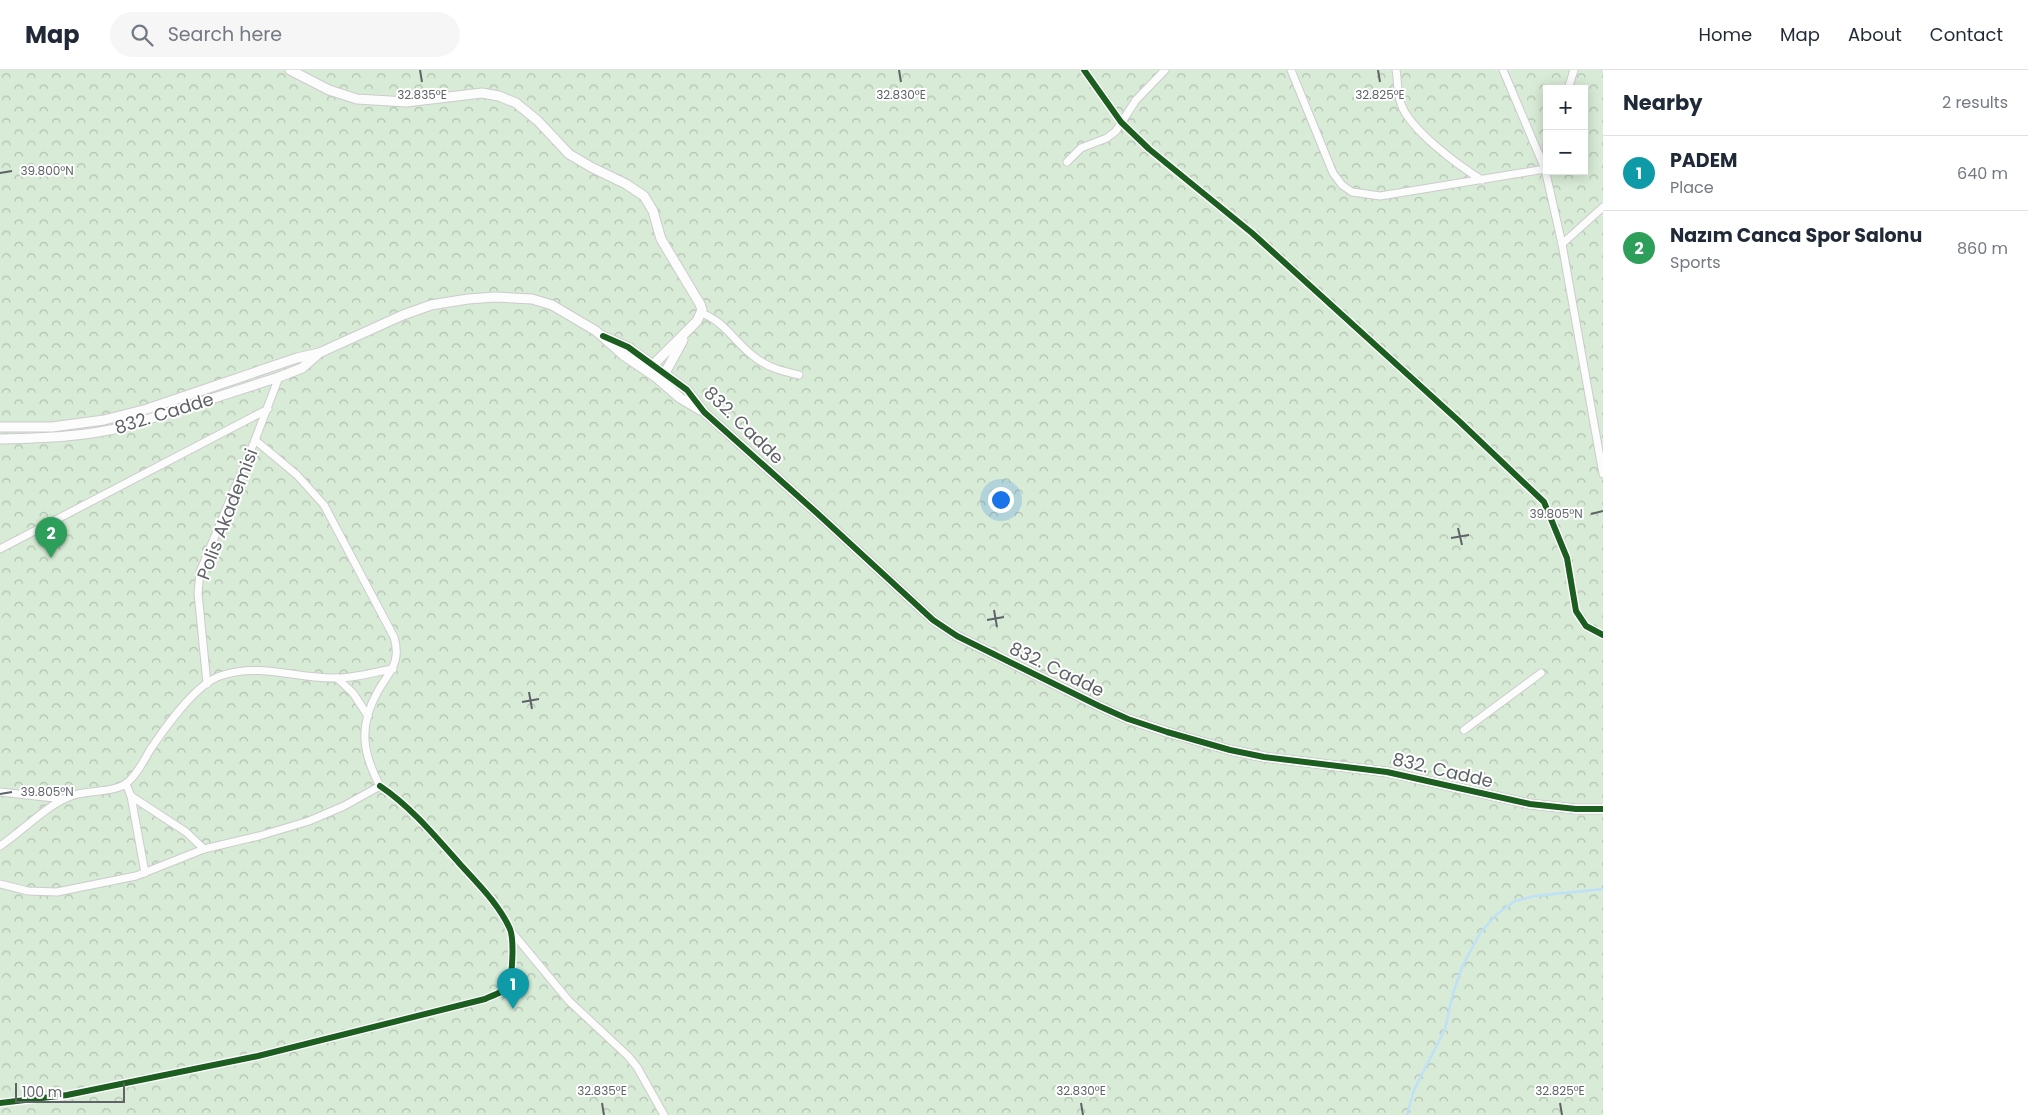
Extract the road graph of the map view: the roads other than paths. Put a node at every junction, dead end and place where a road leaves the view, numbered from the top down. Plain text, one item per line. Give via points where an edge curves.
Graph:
1 (290, 70) edge
2 (1084, 70) edge
3 (1165, 70) edge
4 (1291, 70) edge
5 (1396, 70) edge
6 (1503, 70) edge
7 (1574, 70) edge
8 (1569, 85) edge
9 (1121, 122) junction
10 (1067, 162) dead end
11 (1543, 164) edge
12 (1543, 169) edge
13 (1546, 175) edge
14 (1482, 180) junction
15 (1603, 207) edge
16 (1562, 244) junction
17 (701, 312) junction
18 (686, 333) junction
19 (603, 336) junction
20 (319, 353) junction
21 (654, 364) junction
22 (657, 375) junction
23 (799, 376) dead end
24 (279, 377) junction
25 (268, 409) junction
26 (0, 427) edge
27 (0, 439) edge
28 (255, 440) junction
29 (1603, 474) edge
30 (0, 548) edge
31 (1603, 635) edge
32 (393, 669) junction
33 (1541, 673) dead end
34 (337, 678) junction
35 (207, 684) junction
36 (368, 716) junction
37 (1464, 730) dead end
38 (126, 784) junction
39 (380, 786) junction
40 (0, 792) edge
41 (131, 796) junction
42 (64, 799) junction
43 (1603, 809) edge
44 (0, 846) edge
45 (204, 849) junction
46 (146, 873) junction
47 (0, 884) edge
48 (511, 930) junction
49 (0, 1103) edge
50 (664, 1115) edge

1 - 17 street via 329,90 358,99 406,102 482,93 516,103 569,154 644,196 654,211 661,239 700,304
2 - 9 street
3 - 9 street via 1136,100
4 - 14 street via 1333,173 1352,192 1380,196
5 - 14 street via 1400,103 1411,121 1460,167
6 - 11 street
7 - 8 street
9 - 10 street via 1107,138 1080,148
9 - 31 street via 1259,239 1544,502 1567,558 1576,611 1586,626
12 - 14 street
13 - 16 street
15 - 16 street
16 - 29 street
17 - 18 street
17 - 23 street via 713,317 752,355 773,369
18 - 21 street
18 - 22 street
19 - 20 street, 832. Cadde via 542,301 468,299 416,309
19 - 21 street, 832. Cadde
19 - 22 street, 832. Cadde via 622,355
20 - 24 street, 832. Cadde via 302,368
20 - 26 street, 832. Cadde via 104,420 52,427
21 - 22 street, 832. Cadde
21 - 22 street
22 - 43 street, 832. Cadde via 680,398 704,412 933,620 957,636 1099,706 1167,732 1264,758 1387,772 1530,804
24 - 25 street, Polis Akademisi
24 - 27 street, 832. Cadde via 103,432
25 - 28 street, Polis Akademisi
25 - 30 street
28 - 32 street via 302,480 327,510 391,630 397,652
28 - 35 street, Polis Akademisi via 199,578
32 - 34 street
32 - 36 street via 376,694
33 - 37 street
34 - 35 street via 257,670 219,676
34 - 36 street via 353,693
35 - 38 street via 174,717
36 - 39 street via 365,745 370,767
38 - 41 street
38 - 42 street via 78,793
39 - 45 street via 309,821
39 - 48 street via 402,803 482,888
40 - 42 street
41 - 45 street via 186,832
41 - 46 street
42 - 44 street
45 - 46 street
46 - 47 street via 57,892 28,892
48 - 49 street via 512,960 508,985 503,991 485,999 258,1056 67,1095
48 - 50 street via 569,1001 628,1056

